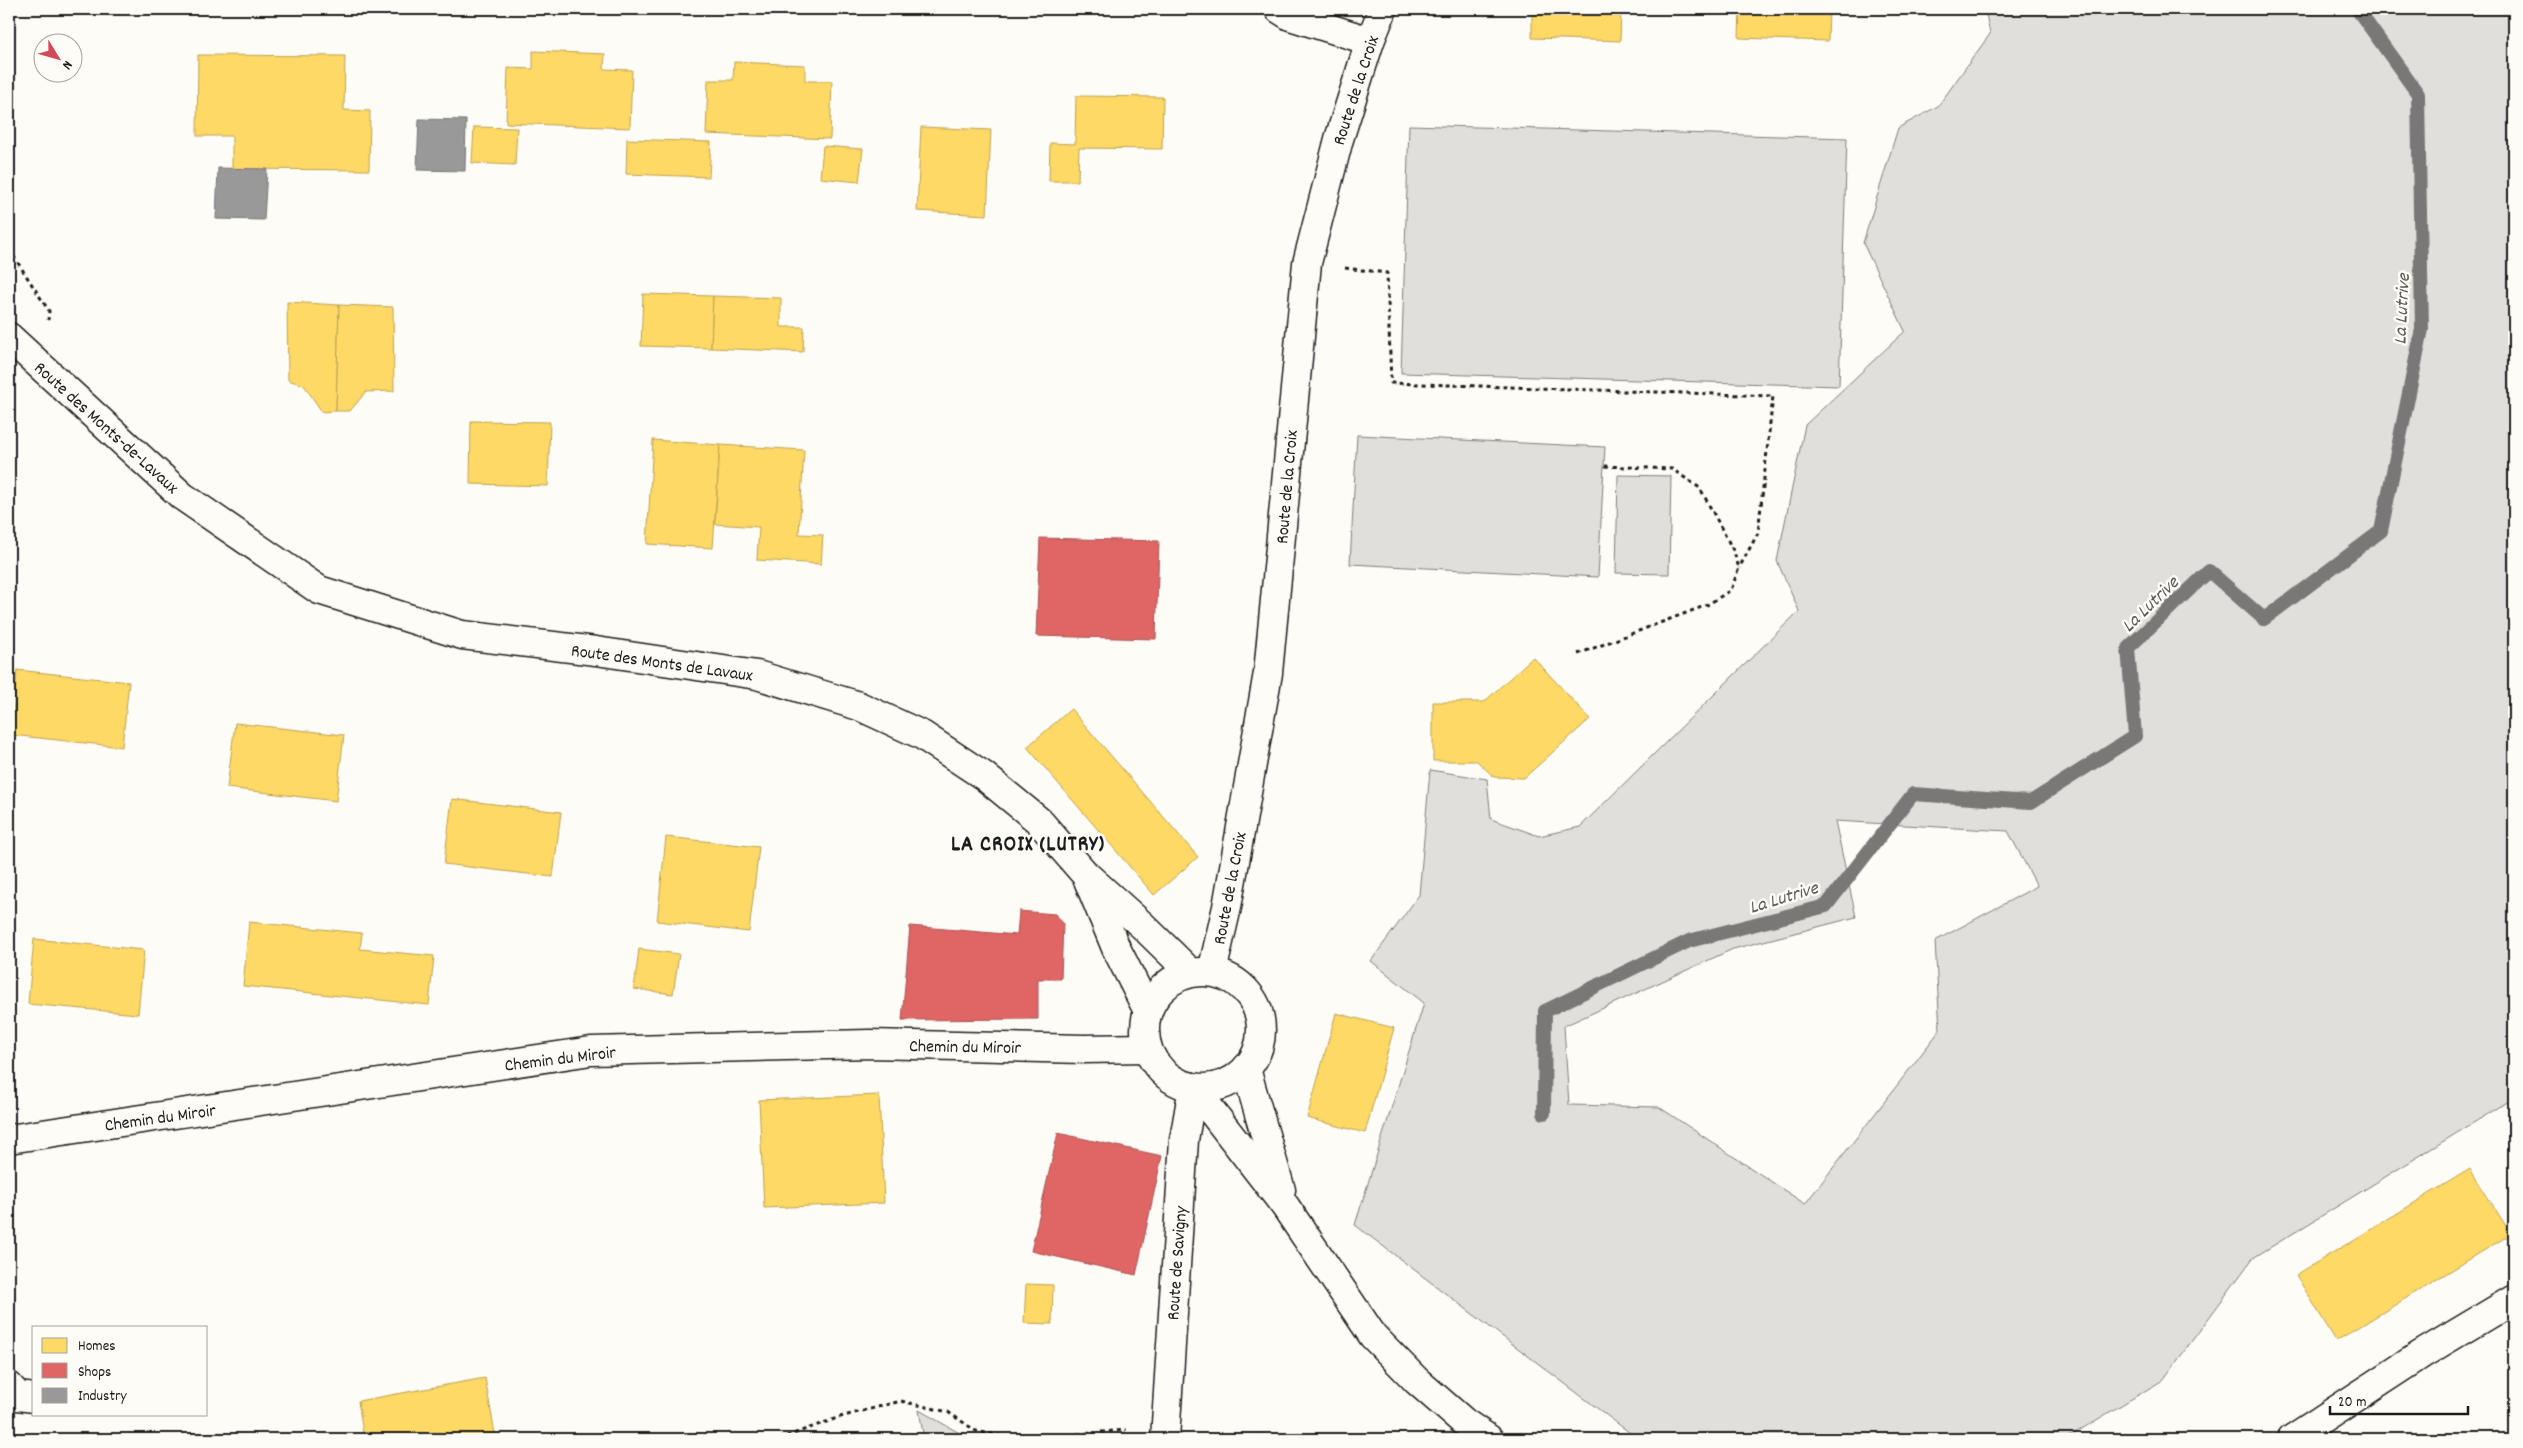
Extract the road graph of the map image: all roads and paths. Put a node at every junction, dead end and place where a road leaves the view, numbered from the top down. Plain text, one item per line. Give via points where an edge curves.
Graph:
1 (1279, 9) edge
2 (1383, 9) edge
3 (1370, 41) junction
4 (9, 249) edge
5 (1340, 267) dead end
6 (47, 326) dead end
7 (9, 337) edge
8 (1604, 466) dead end
9 (207, 514) joint
10 (1739, 568) junction
11 (1578, 654) dead end
12 (1085, 874) junction
13 (1201, 973) junction
14 (1148, 1012) junction
15 (1147, 1048) junction
16 (1246, 1069) junction
17 (1193, 1087) junction
18 (9, 1139) edge
19 (1285, 1206) junction
20 (2514, 1299) edge
21 (9, 1386) edge
22 (32, 1398) edge
23 (1134, 1429) dead end
24 (780, 1439) edge
25 (1164, 1439) edge
26 (1489, 1439) edge
27 (2292, 1439) edge

1 - 3 street via 1290,16
2 - 3 street, Route de la Croix
3 - 13 street, Route de la Croix via 1339,139 1307,264 1268,672 1228,907
4 - 6 path via 49,311
5 - 10 path via 1387,273 1391,384 1774,396 1758,533
7 - 9 street, Route des Monts-de-Lavaux via 182,496
8 - 10 path via 1672,469 1700,488 1734,552
9 - 12 street, Route des Monts de Lavaux via 319,590 462,635 756,675 859,706 922,735 984,776 1040,822
10 - 11 path via 1731,590 1707,605
12 - 13 street, Route des Monts de Lavaux
12 - 14 street, Route des Monts de Lavaux via 1116,948
13 - 14 street via 1172,981 1158,994
13 - 16 street via 1229,978 1244,988 1254,1002 1260,1019 1261,1037 1256,1054
14 - 15 street
15 - 17 street via 1165,1074
15 - 18 street, Chemin du Miroir via 869,1044 591,1051
16 - 17 street via 1231,1081 1213,1088
16 - 19 street
17 - 19 street
17 - 25 street, Route de Savigny via 1184,1140
19 - 26 street via 1373,1336 1464,1422
20 - 27 street via 2422,1354
21 - 22 street via 18,1396
23 - 24 path via 1017,1438 976,1431 948,1412 901,1400 840,1417

